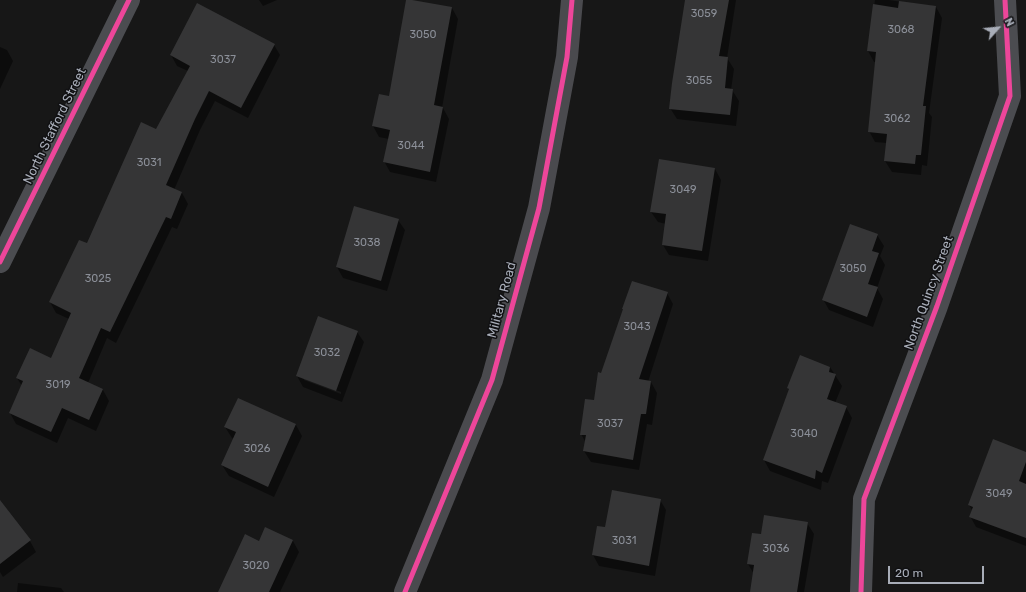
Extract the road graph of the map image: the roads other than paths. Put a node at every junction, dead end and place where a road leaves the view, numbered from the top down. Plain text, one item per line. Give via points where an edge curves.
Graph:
1 (129, 0) edge
2 (572, 0) edge
3 (1005, 0) edge
4 (0, 262) edge
5 (405, 592) edge
6 (861, 592) edge

1 - 4 street, North Stafford Street
2 - 5 main road, Military Road via 567,57 539,208 492,380
3 - 6 street, North Quincy Street via 1010,96 937,306 864,500

